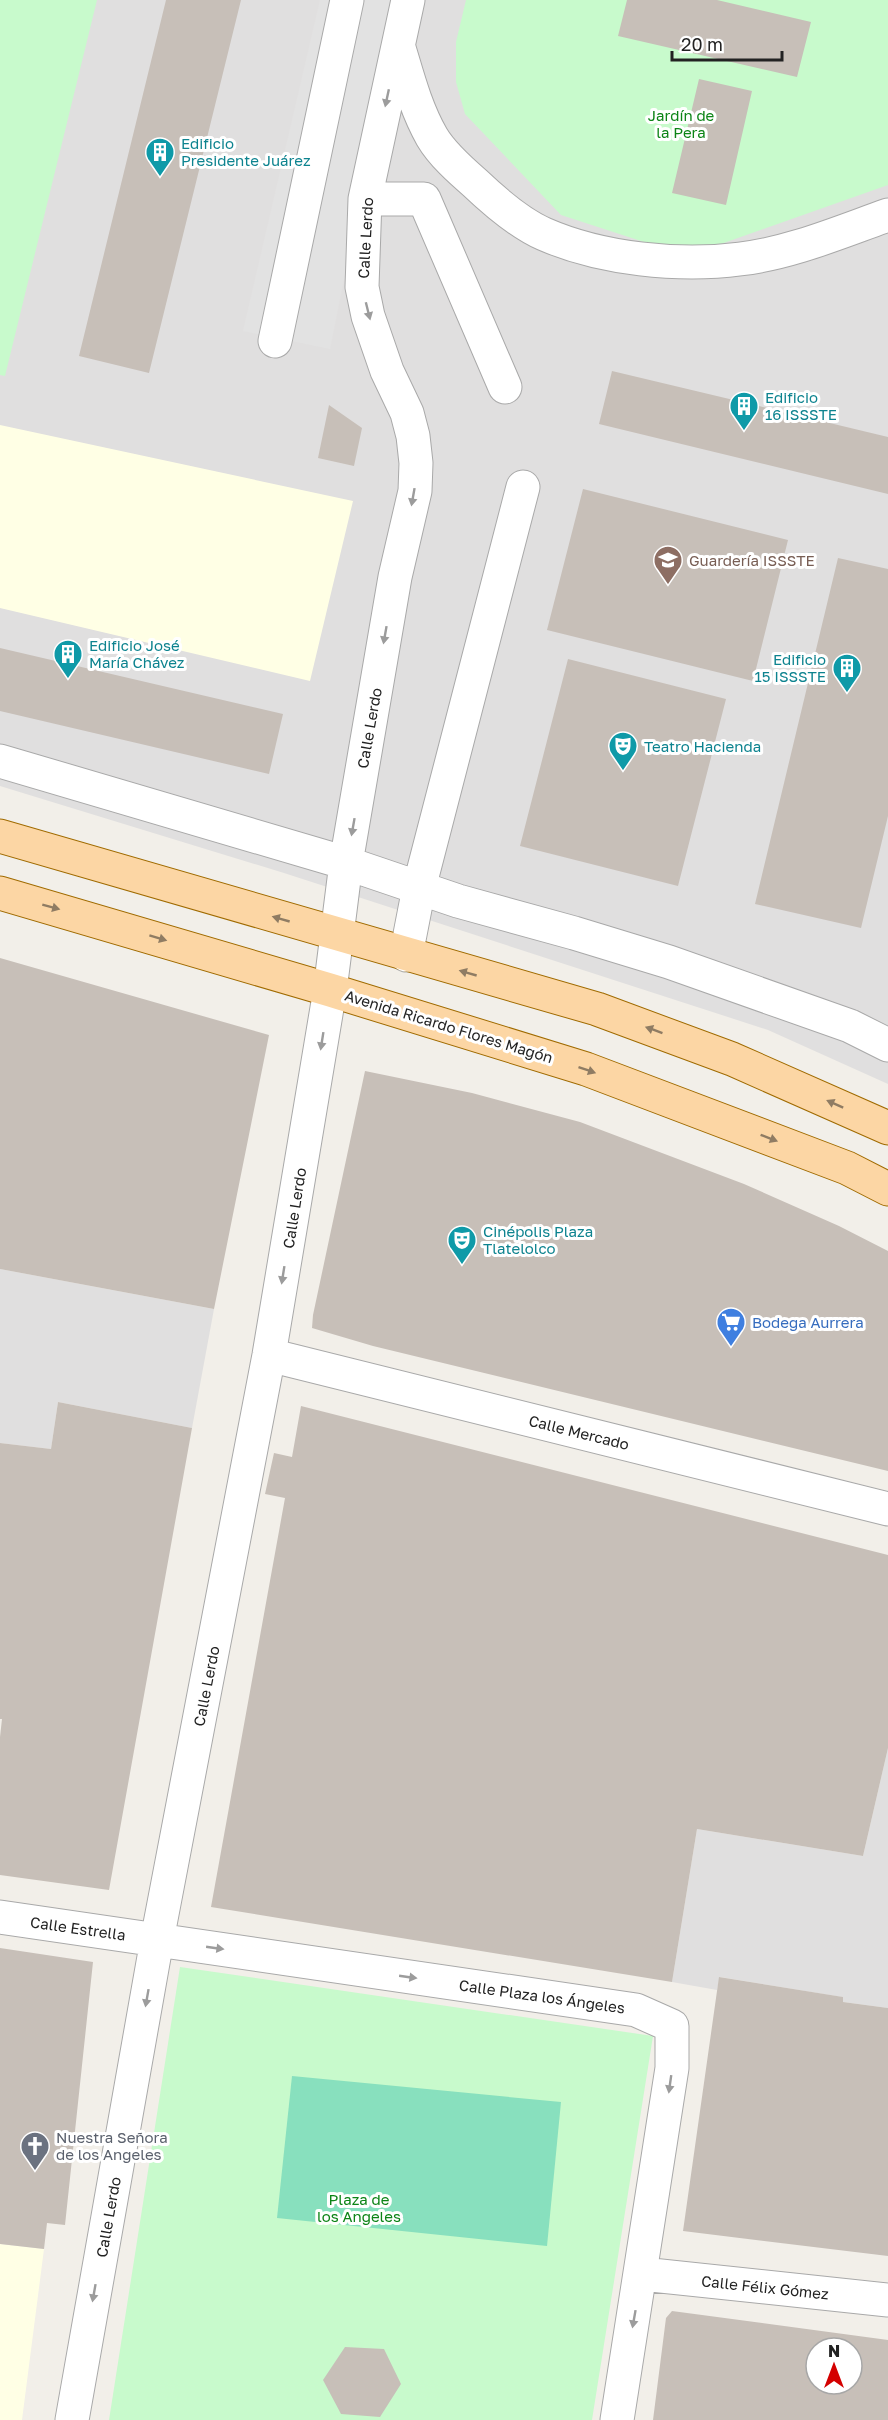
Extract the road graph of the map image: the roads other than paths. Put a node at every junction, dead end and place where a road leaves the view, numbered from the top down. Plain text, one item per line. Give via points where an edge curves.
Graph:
1 (347, 0) edge
2 (408, 0) edge
3 (398, 43) junction
4 (365, 199) junction
5 (888, 215) edge
6 (275, 341) dead end
7 (505, 387) dead end
8 (523, 487) dead end
9 (0, 761) edge
10 (0, 836) edge
11 (346, 863) junction
12 (419, 888) junction
13 (0, 893) edge
14 (338, 936) junction
15 (406, 955) junction
16 (330, 990) junction
17 (888, 1045) edge
18 (888, 1128) edge
19 (888, 1189) edge
20 (269, 1355) junction
21 (888, 1509) edge
22 (0, 1917) edge
23 (157, 1940) junction
24 (642, 2274) junction
25 (888, 2300) edge
26 (72, 2420) edge
27 (617, 2420) edge

1 - 6 street
2 - 3 street, Calle Lerdo
3 -> 4 street, Calle Lerdo
3 - 5 street via 416,104 433,139 456,166 508,211 542,233 577,246 679,262 742,259
4 - 7 street via 424,199
4 -> 11 street, Calle Lerdo via 362,287 387,371 407,413 416,463 415,490 395,577
8 - 12 street
9 - 11 street
14 -> 10 main road
11 - 12 street
11 - 14 street, Calle Lerdo
12 - 15 street
12 - 17 street via 669,962 850,1026
13 -> 16 main road, Avenida Ricardo Flores Magón
14 - 15 main road
14 - 16 street, Calle Lerdo
18 -> 15 main road via 732,1059 597,1009
16 -> 19 main road, Avenida Ricardo Flores Magón via 586,1069 847,1168
16 -> 20 street, Calle Lerdo
20 - 21 street, Calle Mercado
20 - 23 street, Calle Lerdo
22 - 23 street, Calle Estrella
23 -> 24 street, Calle Plaza los Ángeles via 636,2010 672,2026 672,2068
23 -> 26 street, Calle Lerdo
24 - 25 street, Calle Félix Gómez
24 -> 27 street, Calle Plaza los Ángeles

